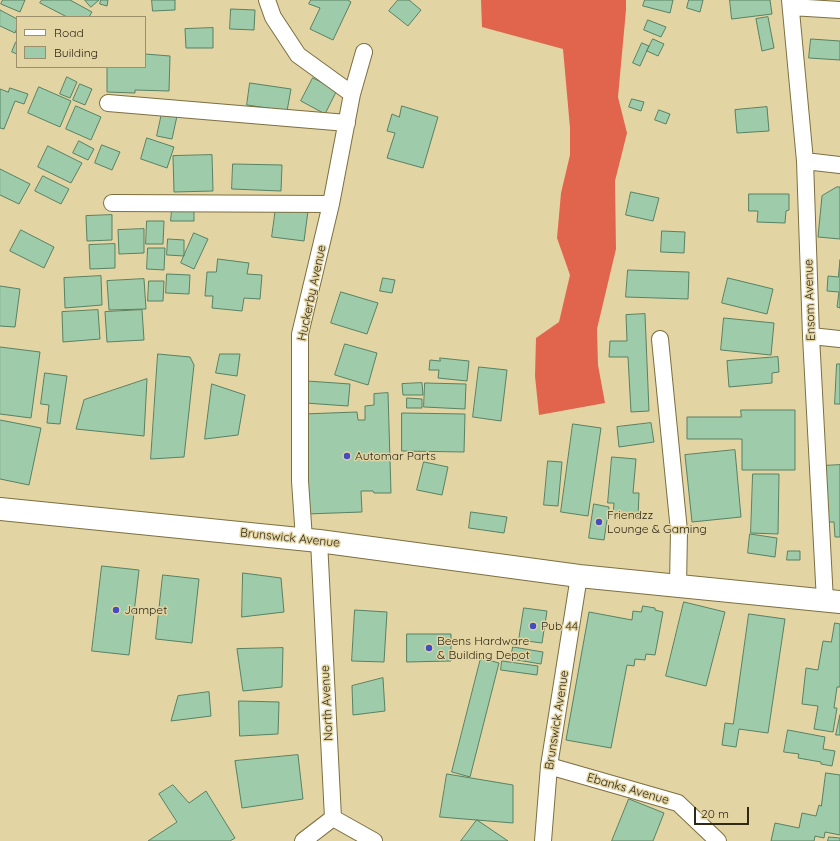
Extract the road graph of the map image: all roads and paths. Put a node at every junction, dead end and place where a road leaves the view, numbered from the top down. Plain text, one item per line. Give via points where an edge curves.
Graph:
1 (267, 0) edge
2 (791, 4) edge
3 (840, 10) edge
4 (364, 52) dead end
5 (352, 94) junction
6 (108, 103) dead end
7 (347, 123) junction
8 (806, 161) junction
9 (840, 165) edge
10 (112, 204) dead end
11 (332, 204) junction
12 (811, 336) junction
13 (660, 339) dead end
14 (840, 339) edge
15 (0, 509) edge
16 (311, 540) junction
17 (579, 576) junction
18 (678, 585) junction
19 (833, 602) edge
20 (549, 766) junction
21 (332, 818) junction
22 (303, 841) edge
23 (374, 841) edge
24 (543, 841) edge
25 (718, 841) edge

1 - 5 street via 273,17 298,55
2 - 3 street
2 - 8 street, Ensom Avenue
4 - 5 street, Huckerby Avenue
5 - 7 street, Huckerby Avenue
6 - 7 street
7 - 11 street, Huckerby Avenue
8 - 9 street
8 - 12 street, Ensom Avenue
10 - 11 street
11 - 16 street, Huckerby Avenue via 300,334 300,481
12 - 14 street
12 - 19 street, Ensom Avenue
13 - 18 street via 679,532
15 - 16 main road, Brunswick Avenue
16 - 17 main road, Brunswick Avenue
16 - 21 street, North Avenue
17 - 18 main road, Brunswick Avenue
17 - 20 street, Brunswick Avenue
18 - 19 main road, Brunswick Avenue
20 - 24 street, Brunswick Avenue
20 - 25 street, Ebanks Avenue via 678,804
21 - 22 street
21 - 23 street

